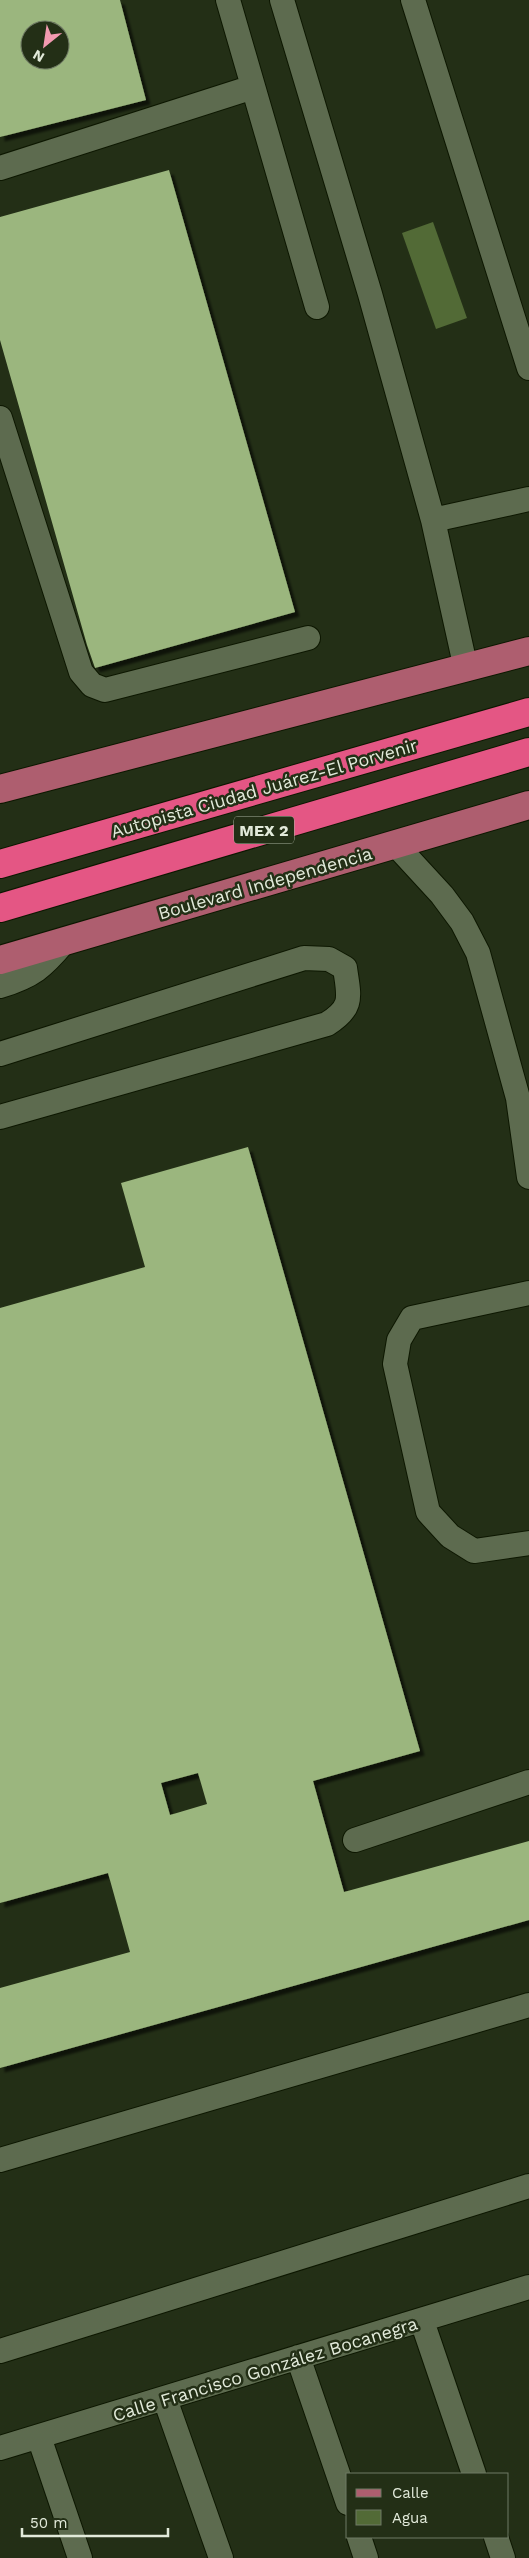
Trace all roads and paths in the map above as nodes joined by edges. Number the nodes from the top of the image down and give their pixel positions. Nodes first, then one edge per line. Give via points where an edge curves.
1 (228, 0) edge
2 (282, 0) edge
3 (413, 0) edge
4 (254, 87) junction
5 (0, 168) edge
6 (317, 307) dead end
7 (529, 368) edge
8 (0, 418) edge
9 (529, 498) edge
10 (433, 520) junction
11 (308, 638) dead end
12 (529, 651) edge
13 (466, 669) junction
14 (529, 712) edge
15 (529, 752) edge
16 (0, 789) edge
17 (529, 805) edge
18 (396, 845) junction
19 (0, 864) edge
20 (0, 908) edge
21 (64, 942) junction
22 (0, 960) edge
23 (0, 986) edge
24 (0, 1054) edge
25 (0, 1116) edge
26 (529, 1177) edge
27 (529, 1293) edge
28 (529, 1543) edge
29 (529, 1782) edge
30 (356, 1840) dead end
31 (529, 2005) edge
32 (0, 2160) edge
33 (529, 2186) edge
34 (529, 2287) edge
35 (422, 2321) junction
36 (0, 2351) edge
37 (298, 2358) junction
38 (165, 2399) junction
39 (39, 2437) junction
40 (0, 2448) edge
41 (474, 2473) edge
42 (346, 2498) edge
43 (359, 2538) edge
44 (496, 2538) edge
45 (80, 2558) edge
46 (221, 2558) edge
47 (366, 2558) edge
48 (503, 2558) edge

1 - 4 street
2 - 10 street via 370,294
3 - 7 street
4 - 5 street
4 - 6 street
8 - 11 street via 81,672 92,685 106,690
9 - 10 street
10 - 13 street
12 - 13 main road
13 - 16 main road
14 - 19 highway, Autopista Ciudad Juárez-El Porvenir / MEX 2
15 - 20 highway, MEX 2
17 - 18 main road, Boulevard Independencia
18 - 21 main road, Boulevard Independencia
18 - 26 street via 442,895 462,922 478,953 518,1098
21 - 22 main road, Boulevard Independencia
21 - 23 street via 44,965 28,976
24 - 25 street via 304,958 329,959 345,968 350,1001 341,1015 327,1024
27 - 28 street via 412,1318 399,1340 395,1364 428,1512 450,1536 474,1551
29 - 30 street
31 - 32 street
33 - 36 street
34 - 35 street, Calle Francisco González Bocanegra
35 - 37 street, Calle Francisco González Bocanegra
35 - 41 street
37 - 38 street, Calle Francisco González Bocanegra
37 - 42 street
38 - 39 street, Calle Francisco González Bocanegra
38 - 46 street
39 - 40 street, Calle Francisco González Bocanegra
39 - 45 street
43 - 47 street
44 - 48 street

